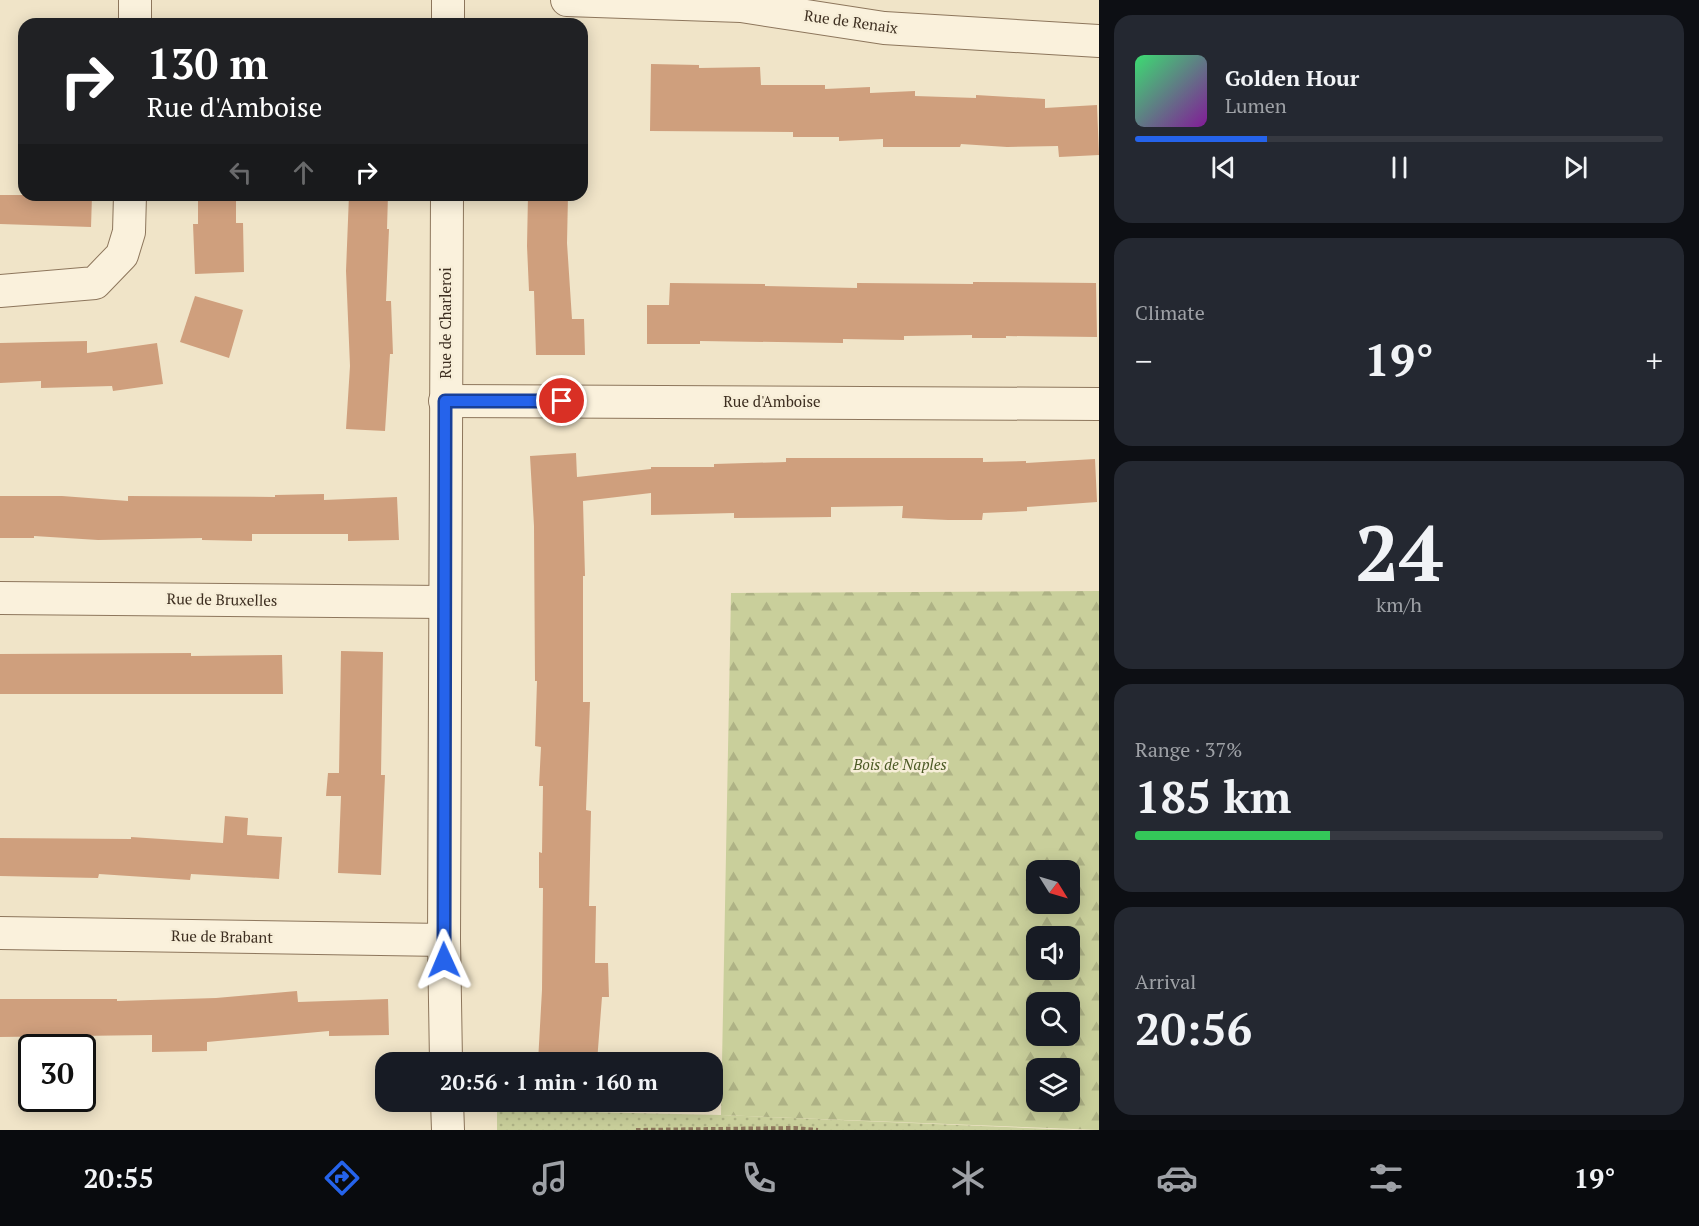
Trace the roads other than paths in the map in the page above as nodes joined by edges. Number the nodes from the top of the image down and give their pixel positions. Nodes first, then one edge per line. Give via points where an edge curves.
1 (135, 0) edge
2 (448, 0) edge
3 (567, 0) edge
4 (135, 18) edge
5 (448, 18) edge
6 (1099, 41) edge
7 (130, 201) edge
8 (447, 201) edge
9 (0, 291) edge
10 (445, 401) junction
11 (1099, 404) edge
12 (0, 598) edge
13 (444, 602) junction
14 (0, 933) edge
15 (444, 940) junction
16 (446, 1052) edge
17 (447, 1112) edge
18 (448, 1130) edge

1 - 4 street
2 - 5 street
3 - 6 street, Rue de Renaix via 741,6 884,28
7 - 9 street via 129,232 122,255 94,283
8 - 10 street, Rue de Charleroi
10 - 11 street, Rue d'Amboise
10 - 13 street, Rue de Charleroi
12 - 13 street, Rue de Bruxelles
13 - 15 street, Rue de Charleroi
14 - 15 street, Rue de Brabant
15 - 16 street, Rue de Charleroi
17 - 18 street

